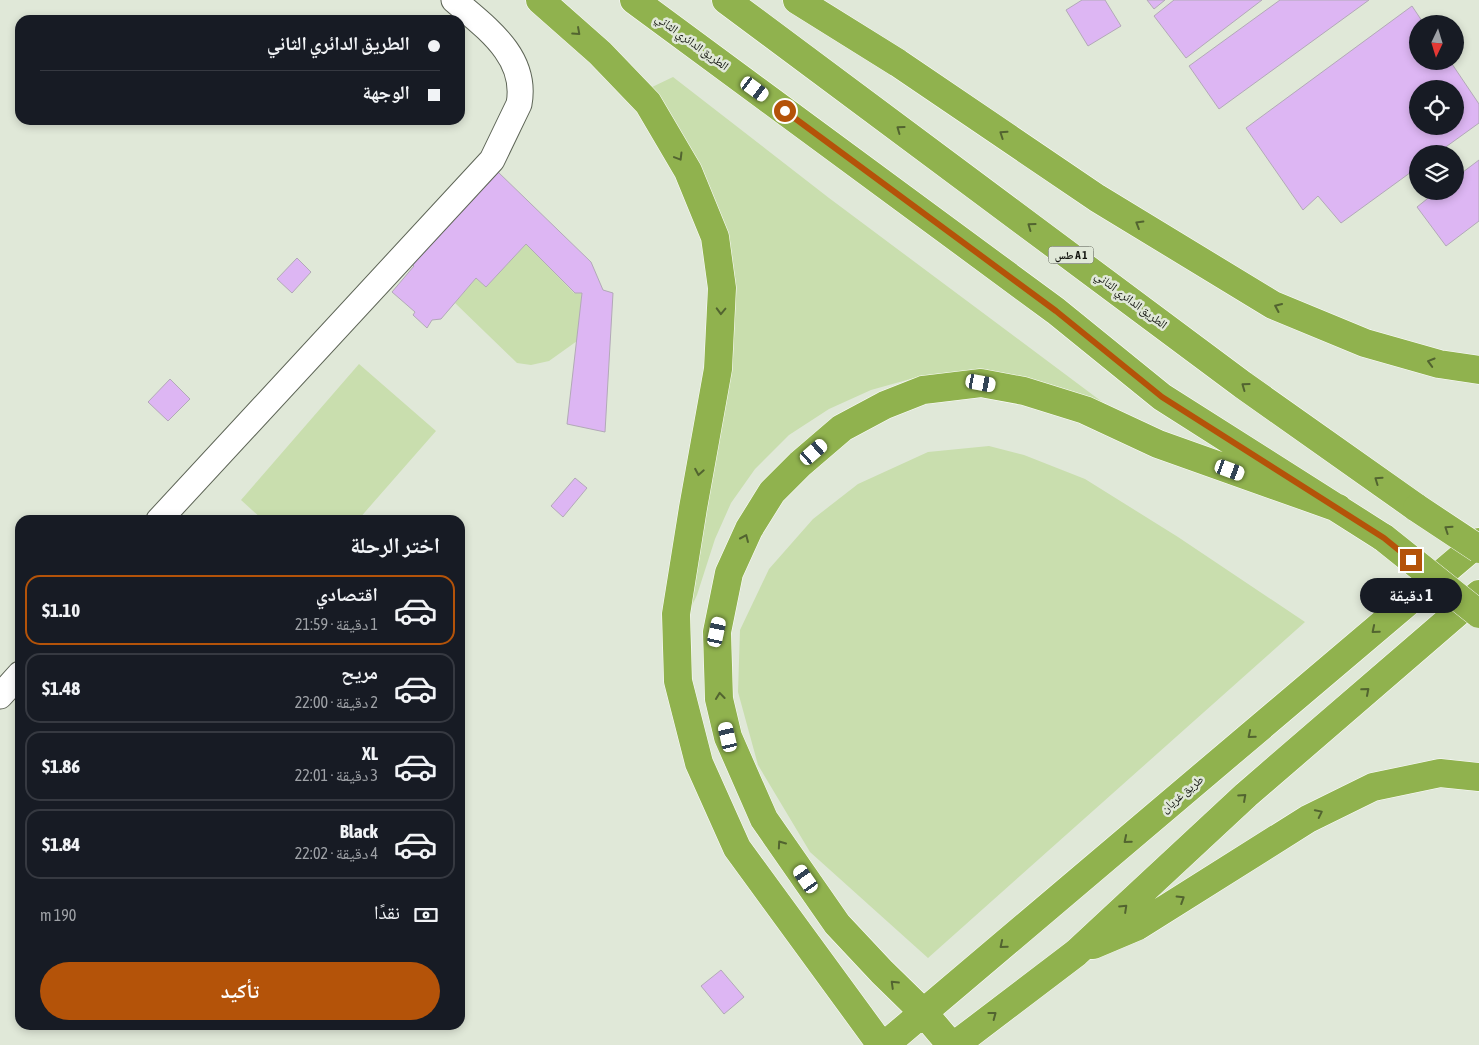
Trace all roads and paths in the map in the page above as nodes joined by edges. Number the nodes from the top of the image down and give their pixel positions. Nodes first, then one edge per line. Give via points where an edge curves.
1 (454, 0) edge
2 (540, 0) edge
3 (634, 0) edge
4 (726, 0) edge
5 (797, 0) edge
6 (1479, 370) edge
7 (1338, 508) junction
8 (164, 515) edge
9 (1479, 542) edge
10 (1479, 550) edge
11 (1479, 594) edge
12 (1479, 614) edge
13 (15, 680) edge
14 (0, 696) edge
15 (1479, 777) edge
16 (1076, 953) junction
17 (923, 1012) junction
18 (883, 1045) edge
19 (953, 1045) edge

1 - 8 street via 503,44 520,83 519,104 492,160
2 -> 18 highway via 600,53 648,103 688,171 714,237 722,288 718,370 676,614 678,681 699,763 737,848
3 - 7 highway, الطريق الدائري الثاني via 1048,306 1162,397
10 -> 4 highway, الطريق الدائري الثاني / طس A 1, bridge via 1243,385
6 -> 5 highway via 1439,364 1364,343 1273,305 1097,198 898,63
7 - 12 highway, الطريق الدائري الثاني, bridge via 1384,538
17 -> 7 highway via 837,924 764,819 728,737 719,699 717,632 730,573 749,529 772,492 842,428 885,405 923,390 981,383 1024,391 1085,410 1158,444
9 -> 17 highway, طريق غريان
16 -> 11 highway via 1246,795
13 - 14 street
16 -> 15 highway via 1138,926 1308,819 1373,787 1440,773
19 -> 16 highway
17 - 18 highway, طريق غريان
17 - 19 highway

